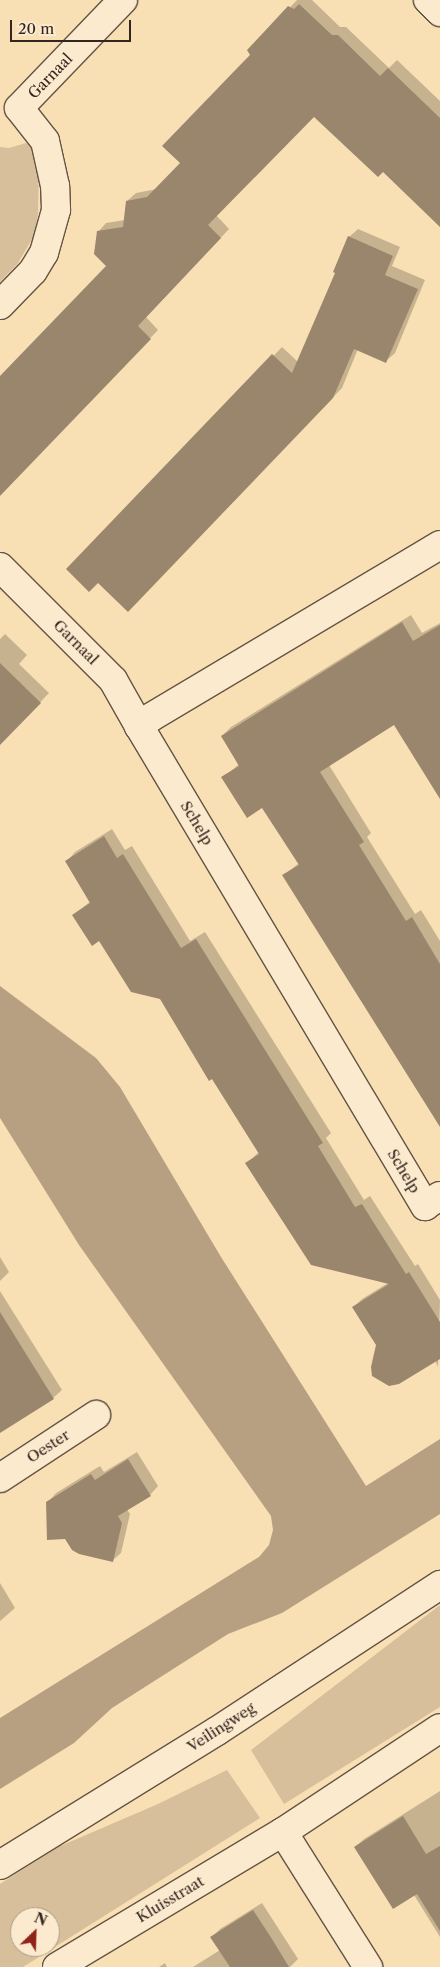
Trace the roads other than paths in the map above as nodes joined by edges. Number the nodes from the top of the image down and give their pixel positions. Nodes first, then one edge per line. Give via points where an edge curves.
1 (123, 0) edge
2 (428, 0) edge
3 (440, 12) edge
4 (9, 103) edge
5 (0, 305) edge
6 (440, 545) edge
7 (0, 567) edge
8 (140, 726) junction
9 (440, 1196) edge
10 (96, 1415) dead end
11 (0, 1478) edge
12 (440, 1586) edge
13 (440, 1728) edge
14 (283, 1832) junction
15 (0, 1865) edge
16 (57, 1967) edge
17 (368, 1967) edge

1 - 4 street, Garnaal
2 - 3 street
4 - 5 street, Garnaal via 45,141 55,186 56,210 44,253 33,270
6 - 8 street
7 - 8 street, Garnaal via 113,680
8 - 9 street, Schelp via 425,1206
10 - 11 street, Oester
12 - 15 street, Veilingweg via 217,1731
13 - 14 street, Kluisstraat
14 - 16 street, Kluisstraat
14 - 17 street

